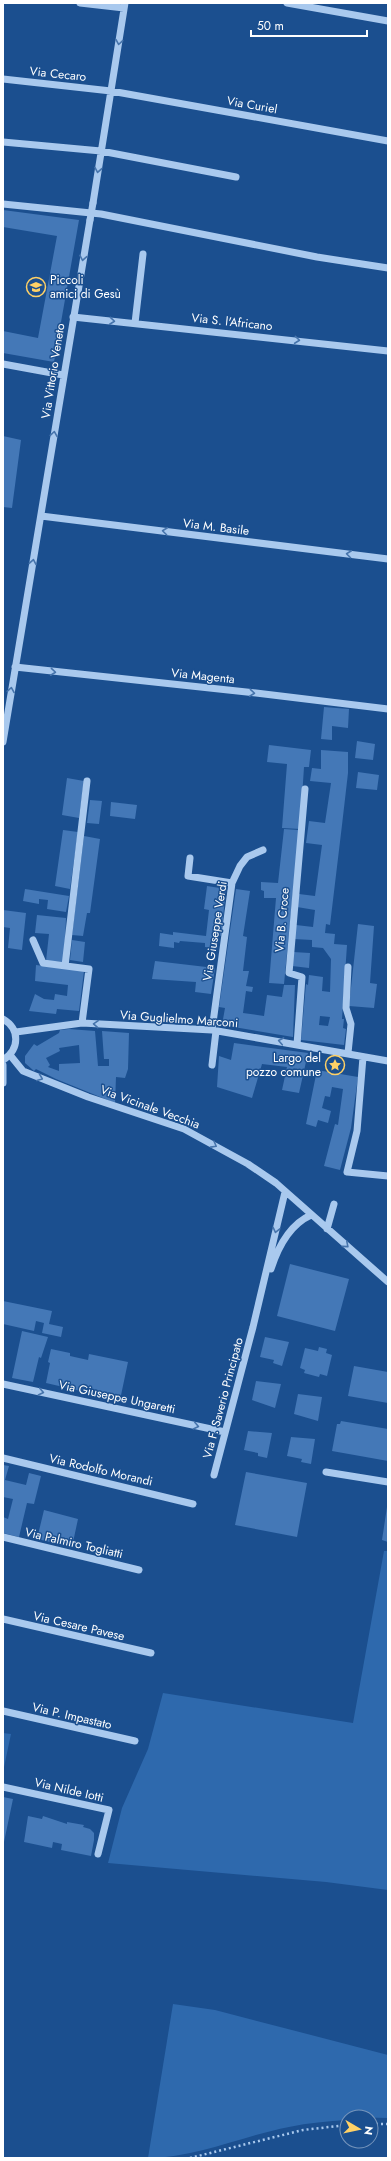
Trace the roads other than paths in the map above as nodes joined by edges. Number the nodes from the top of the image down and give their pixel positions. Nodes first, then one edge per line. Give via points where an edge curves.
1 (80, 3) edge
2 (287, 3) edge
3 (124, 6) edge
4 (388, 21) edge
5 (3, 80) edge
6 (111, 91) junction
7 (388, 141) edge
8 (3, 142) edge
9 (101, 151) junction
10 (236, 177) dead end
11 (3, 204) edge
12 (144, 254) dead end
13 (388, 268) edge
14 (73, 317) junction
15 (135, 324) junction
16 (388, 351) edge
17 (3, 364) edge
18 (63, 375) junction
19 (41, 516) junction
20 (388, 559) edge
21 (15, 667) junction
22 (388, 709) edge
23 (3, 742) edge
24 (87, 782) dead end
25 (305, 789) dead end
26 (263, 850) dead end
27 (190, 858) dead end
28 (232, 883) junction
29 (33, 940) dead end
30 (65, 966) junction
31 (348, 967) dead end
32 (3, 1019) edge
33 (82, 1023) junction
34 (214, 1030) junction
35 (16, 1032) junction
36 (297, 1045) junction
37 (348, 1053) junction
38 (10, 1055) junction
39 (363, 1057) junction
40 (3, 1060) edge
41 (388, 1061) edge
42 (3, 1065) edge
43 (212, 1065) dead end
44 (3, 1083) edge
45 (388, 1176) edge
46 (285, 1192) junction
47 (334, 1204) dead end
48 (311, 1215) junction
49 (327, 1228) junction
50 (388, 1282) edge
51 (253, 1327) junction
52 (3, 1384) edge
53 (225, 1432) junction
54 (3, 1458) edge
55 (326, 1472) dead end
56 (214, 1475) dead end
57 (388, 1482) edge
58 (194, 1504) dead end
59 (3, 1537) edge
60 (139, 1570) dead end
61 (3, 1619) edge
62 (151, 1653) dead end
63 (3, 1711) edge
64 (135, 1741) dead end
65 (3, 1787) edge
66 (98, 1854) dead end

1 - 3 street
2 - 4 street
3 -> 6 street, Via Vittorio Veneto
5 - 6 street, Via Cecaro
6 - 7 street, Via Curiel
6 - 9 street, Via Vittorio Veneto
8 - 9 street
9 - 10 street
9 -> 14 street, Via Vittorio Veneto, bridge
11 - 13 street via 101,214 317,257
12 - 15 street
14 -> 15 street, Via S. l'Africano
14 - 18 street, Via Vittorio Veneto
15 -> 16 street, Via S. l'Africano
17 - 18 street
19 -> 18 street, Via Vittorio Veneto
20 -> 19 street, Via M. Basile
21 -> 19 street, Via Vittorio Veneto
21 -> 22 street, Via Magenta
23 -> 21 street, Via Vittorio Veneto
24 - 30 street
25 - 36 street, Via B. Croce via 289,973 302,977
26 - 28 street, Via Giuseppe Verdi via 247,857
27 - 28 street via 188,876
28 - 34 street, Via Giuseppe Verdi
29 - 30 street via 43,963
30 - 33 street via 89,969
31 - 37 street via 346,1008 351,1024
32 - 35 street via 11,1024
34 -> 33 street, Via Guglielmo Marconi
33 - 35 street, Via Guglielmo Marconi
36 -> 34 street, Via Guglielmo Marconi
34 - 43 street, Via Giuseppe Verdi
35 - 38 street via 15,1049
36 - 37 street, Via Guglielmo Marconi
37 - 39 street, Via Guglielmo Marconi
38 - 40 street
38 -> 46 street, Via Vicinale Vecchia via 23,1071 184,1129 248,1164
39 - 41 street, Via Guglielmo Marconi
39 - 45 street via 357,1131 347,1172
42 - 44 street
46 - 48 street, Via Vicinale Vecchia
46 -> 51 street
47 - 49 street
48 - 49 street, Via Vicinale Vecchia
48 - 51 street via 293,1226 275,1258
49 -> 50 street, Via Vicinale Vecchia
51 - 53 street, Via F. Saverio Principato
52 -> 53 street, Via Giuseppe Ungaretti
53 - 56 street, Via F. Saverio Principato
54 - 58 street, Via Rodolfo Morandi
55 - 57 street
59 - 60 street, Via Palmiro Togliatti
61 - 62 street, Via Cesare Pavese
63 - 64 street, Via P. Impastato
65 - 66 street, Via Nilde Iotti via 109,1810

